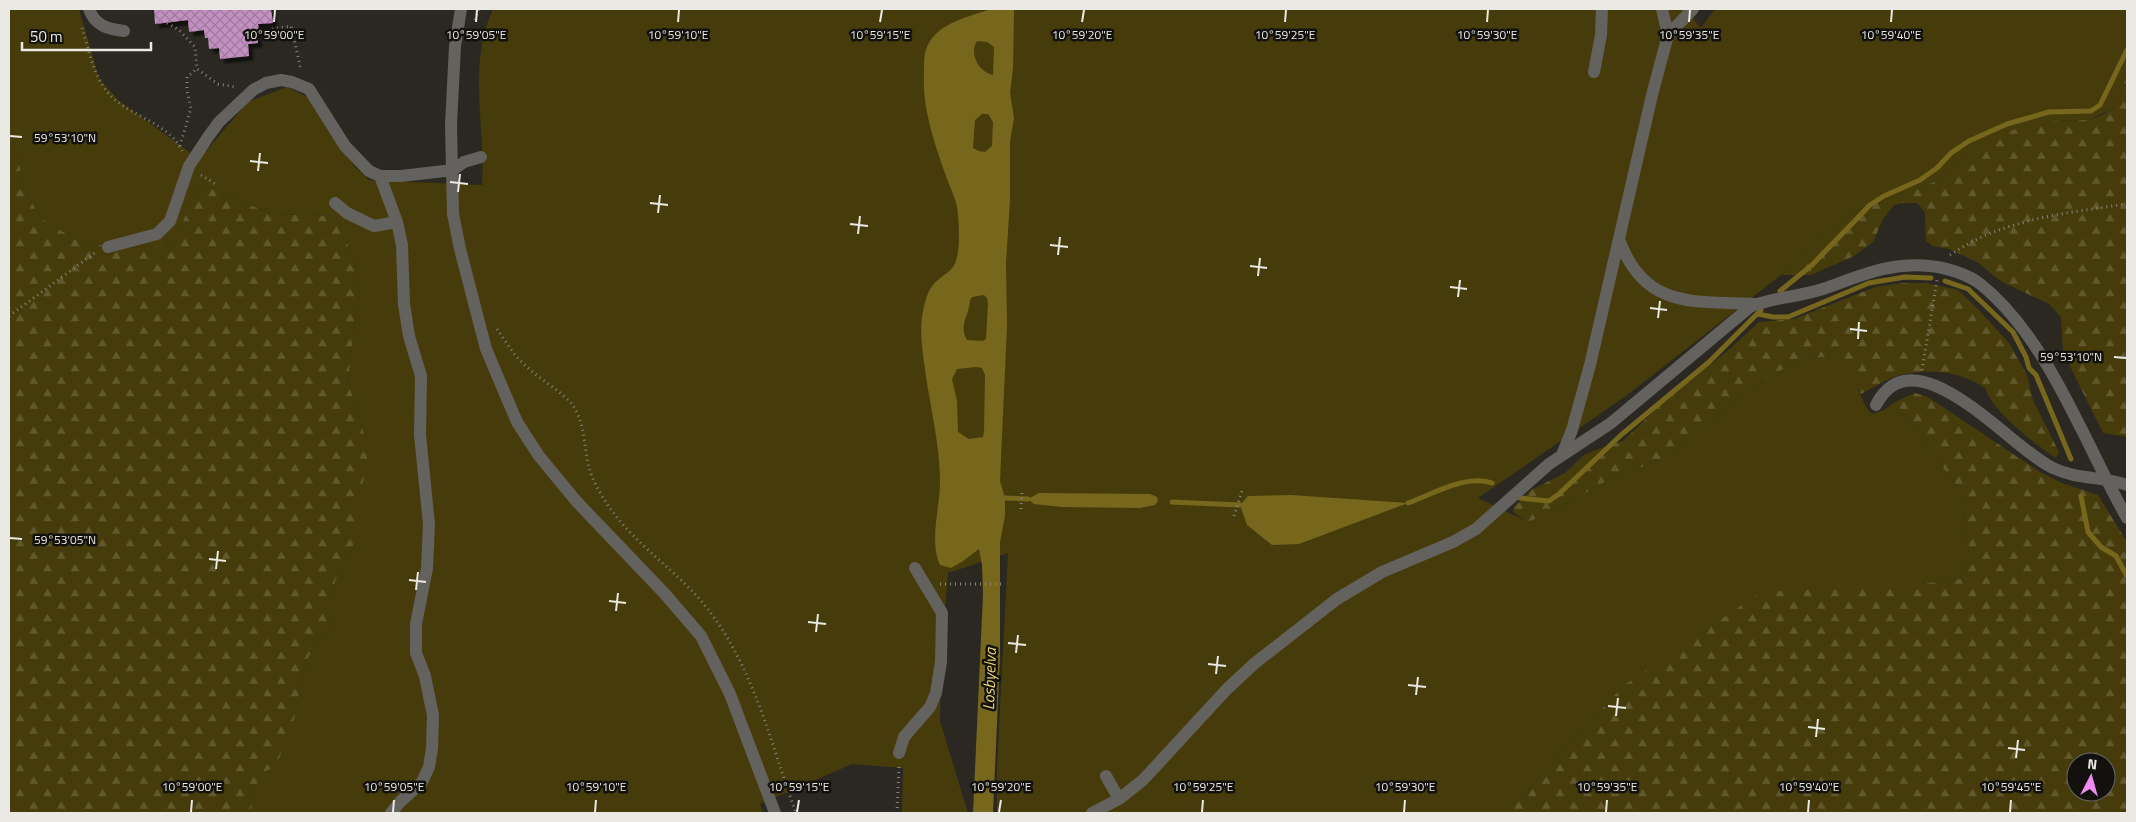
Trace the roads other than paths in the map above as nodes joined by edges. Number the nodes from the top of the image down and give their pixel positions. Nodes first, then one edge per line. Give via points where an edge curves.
1 (89, 9) edge
2 (461, 9) edge
3 (1602, 9) edge
4 (1662, 9) edge
5 (1692, 9) edge
6 (124, 31) dead end
7 (1668, 35) junction
8 (1594, 72) dead end
9 (481, 156) dead end
10 (453, 170) junction
11 (380, 176) junction
12 (335, 203) dead end
13 (397, 222) junction
14 (1619, 239) junction
15 (108, 247) road end
16 (1757, 304) junction
17 (1876, 405) dead end
18 (1562, 455) junction
19 (2106, 480) junction
20 (2127, 484) edge
21 (2127, 518) edge
22 (915, 568) dead end
23 (899, 753) road end
24 (1106, 776) dead end
25 (1118, 799) junction
26 (391, 813) edge
27 (775, 813) edge
28 (1092, 813) edge

1 - 6 street via 98,24
2 - 10 street via 455,46 451,125
3 - 8 street
4 - 7 street
5 - 7 street
7 - 14 street
9 - 10 street
10 - 11 street
10 - 27 street via 453,214 460,249 486,349 517,422 539,456 578,502 700,636 730,694
11 - 13 street
11 - 15 street via 369,170 345,146 309,89 281,80 266,83 253,90 219,122 189,166 170,221 157,234
12 - 13 street via 374,226
13 - 26 street via 402,245 404,304 421,376 420,435 430,524 427,568 416,624 416,653 425,676 432,715 432,748 430,767 422,782
14 - 16 street via 1636,272 1653,288 1671,297 1703,303
14 - 18 street via 1590,365
16 - 18 street via 1742,312 1611,423
16 - 19 street via 1822,289 1879,269 1916,265 1939,267 1978,282 2011,314 2038,350
17 - 19 street via 1881,395 1897,384 1931,383 1954,395 2051,468 2075,476
18 - 25 street via 1476,529 1382,572 1301,627 1226,689 1144,780
19 - 20 street
19 - 21 street
22 - 23 street via 942,613 939,670 930,707 904,737
24 - 25 street
25 - 28 street

